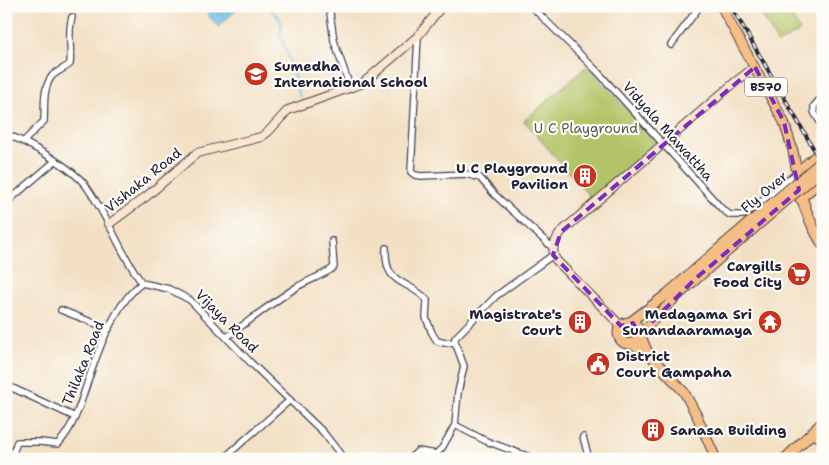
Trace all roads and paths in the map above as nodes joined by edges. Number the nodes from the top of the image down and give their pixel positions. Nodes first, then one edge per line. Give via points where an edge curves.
1 (329, 6) edge
2 (442, 6) edge
3 (531, 6) edge
4 (700, 6) edge
5 (721, 6) edge
6 (72, 17) dead end
7 (418, 36) junction
8 (671, 45) dead end
9 (755, 67) junction
10 (350, 87) junction
11 (823, 96) edge
12 (823, 127) edge
13 (6, 134) edge
14 (24, 141) junction
15 (662, 144) junction
16 (823, 150) edge
17 (823, 160) edge
18 (55, 161) junction
19 (823, 170) edge
20 (797, 173) junction
21 (823, 179) edge
22 (800, 198) junction
23 (6, 203) edge
24 (109, 224) junction
25 (332, 242) dead end
26 (823, 245) edge
27 (386, 248) dead end
28 (726, 248) junction
29 (553, 252) junction
30 (708, 263) junction
31 (142, 283) junction
32 (61, 310) dead end
33 (630, 322) junction
34 (621, 326) junction
35 (109, 329) junction
36 (640, 334) junction
37 (227, 337) junction
38 (455, 342) junction
39 (630, 343) junction
40 (648, 353) junction
41 (6, 385) edge
42 (290, 400) junction
43 (75, 417) junction
44 (823, 422) edge
45 (455, 425) junction
46 (811, 434) junction
47 (582, 437) dead end
48 (823, 438) edge
49 (12, 459) edge
50 (223, 459) edge
51 (344, 459) edge
52 (409, 459) edge
53 (535, 459) edge
54 (589, 459) edge
55 (716, 459) edge
56 (785, 459) edge

1 - 10 street via 334,40
2 - 7 street, Vishaka Road
3 - 15 street, Vidyala Mawattha via 596,70
4 - 8 street
5 - 9 main road, B570
6 - 14 street via 69,28 70,64 48,81 44,122
7 - 10 street, Vishaka Road via 363,83
7 - 29 street via 412,172 421,176 466,174 480,178
9 - 15 street
9 - 20 main road, B570 via 784,122
10 - 24 street, Vishaka Road via 288,110 261,137 197,153
11 - 12 street via 814,106
13 - 14 street
14 - 18 street
15 - 20 street, Vidyala Mawattha via 730,215 744,215
15 - 29 street via 561,232 554,241
16 - 20 highway
17 - 28 main road, Fly Over, bridge
18 - 23 street
18 - 24 street via 86,186
19 - 28 main road, Fly Over, bridge
20 - 22 highway
21 - 22 highway
22 - 26 highway
24 - 31 street
25 - 37 street via 334,267 331,271 298,286
27 - 38 street via 389,272 427,300 426,318 437,341
28 - 30 main road
29 - 34 street via 556,260
29 - 38 street via 496,296
30 - 33 main road
30 - 36 main road
31 - 35 street, Thilaka Road via 132,291
31 - 37 street, Vijaya Road via 169,289 190,300
32 - 35 street
33 - 34 main road
33 - 36 main road via 639,327
34 - 39 main road via 618,332 620,339
35 - 43 street, Thilaka Road
36 - 39 main road
36 - 40 main road
37 - 42 street, Vijaya Road
38 - 45 street via 464,366
39 - 40 main road
40 - 55 main road via 684,392
41 - 43 street, Thilaka Road
42 - 50 street
42 - 51 street, Vijaya Road via 323,432
43 - 49 street via 58,444 17,442
44 - 46 highway
45 - 52 street via 436,454 418,451
45 - 53 street via 486,441
46 - 48 main road
46 - 56 highway
47 - 54 street

